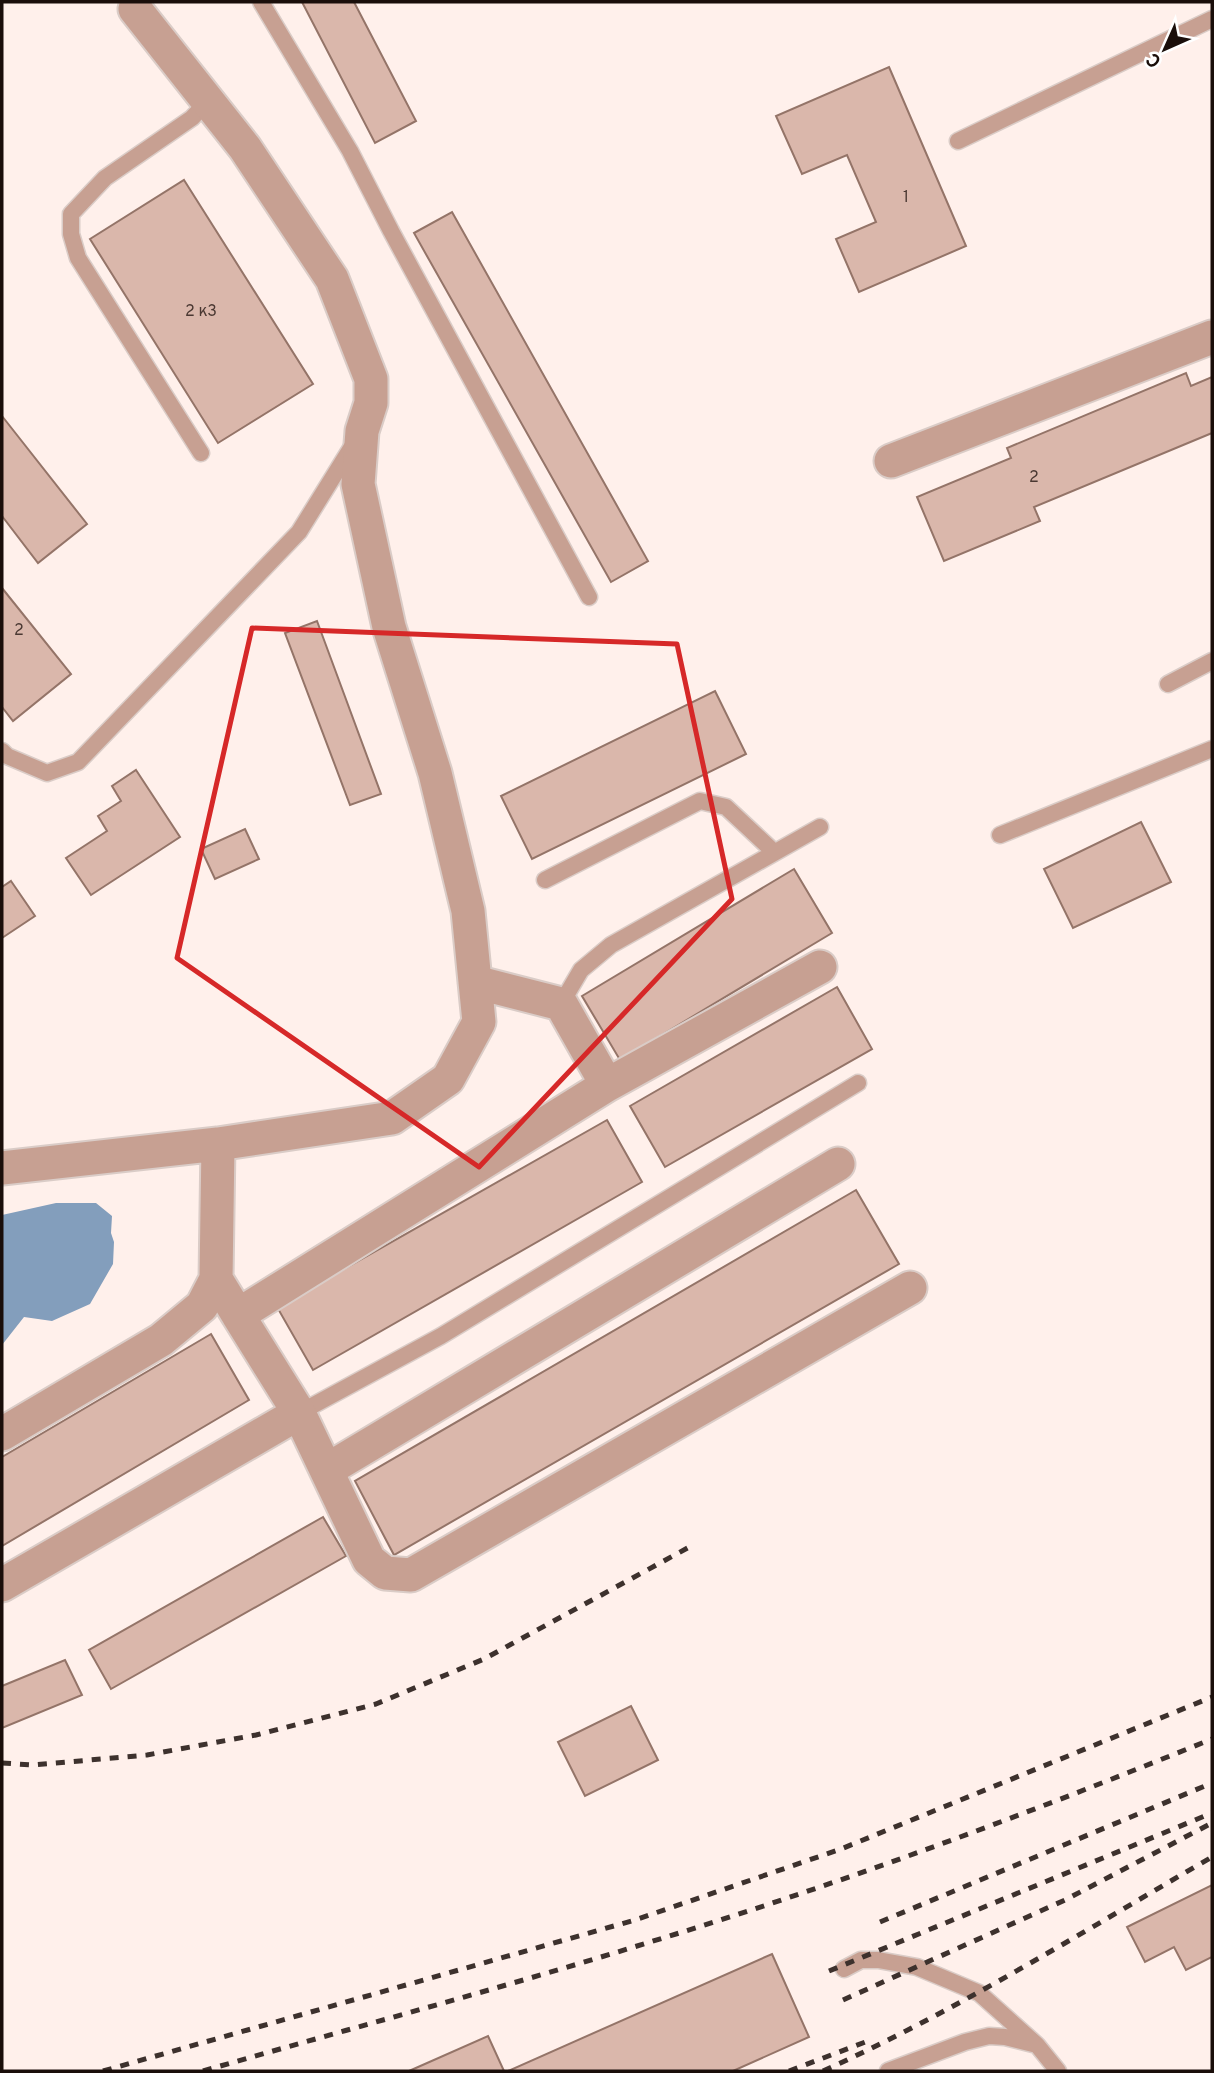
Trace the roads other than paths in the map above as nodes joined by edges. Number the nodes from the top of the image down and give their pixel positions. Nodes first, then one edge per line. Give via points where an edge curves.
1 (261, 2) edge
2 (136, 4) edge
3 (1212, 19) edge
4 (208, 101) junction
5 (958, 141) dead end
6 (1212, 337) edge
7 (362, 431) junction
8 (201, 453) dead end
9 (891, 461) dead end
10 (589, 597) dead end
11 (1212, 661) edge
12 (1168, 684) dead end
13 (1212, 748) edge
14 (2, 751) edge
15 (820, 827) dead end
16 (1000, 835) dead end
17 (774, 852) junction
18 (545, 880) dead end
19 (820, 967) dead end
20 (475, 982) junction
21 (561, 1004) junction
22 (858, 1083) dead end
23 (607, 1084) junction
24 (218, 1144) junction
25 (838, 1164) dead end
26 (2, 1168) edge
27 (216, 1279) junction
28 (910, 1288) dead end
29 (238, 1315) junction
30 (299, 1413) junction
31 (2, 1434) edge
32 (327, 1470) junction
33 (2, 1585) edge
34 (844, 1969) dead end
35 (1037, 2045) junction
36 (888, 2071) edge
37 (1058, 2071) edge

1 - 10 lane via 350,151
2 - 4 street
3 - 5 lane
4 - 7 street via 245,148 331,279 371,379 371,403
4 - 8 lane via 192,118 105,178 71,214 78,258
6 - 9 street
7 - 14 lane via 299,532 78,762 47,773
7 - 20 street via 358,484 389,628 435,774 468,911
11 - 12 lane
13 - 16 lane
15 - 17 lane
17 - 18 lane via 726,807 700,801
17 - 21 lane via 611,945 580,970
19 - 23 street
20 - 21 street
20 - 24 street via 479,1022 448,1079 392,1118
21 - 23 street
22 - 30 lane via 441,1336
23 - 29 street
24 - 26 street
24 - 27 street
25 - 32 street
27 - 29 street
27 - 31 street via 202,1306 161,1340
28 - 32 street via 411,1575 385,1573 369,1560
29 - 30 street
30 - 32 street
30 - 33 street
34 - 35 lane via 861,1961 918,1967 979,1993
35 - 36 lane via 989,2036
35 - 37 lane

